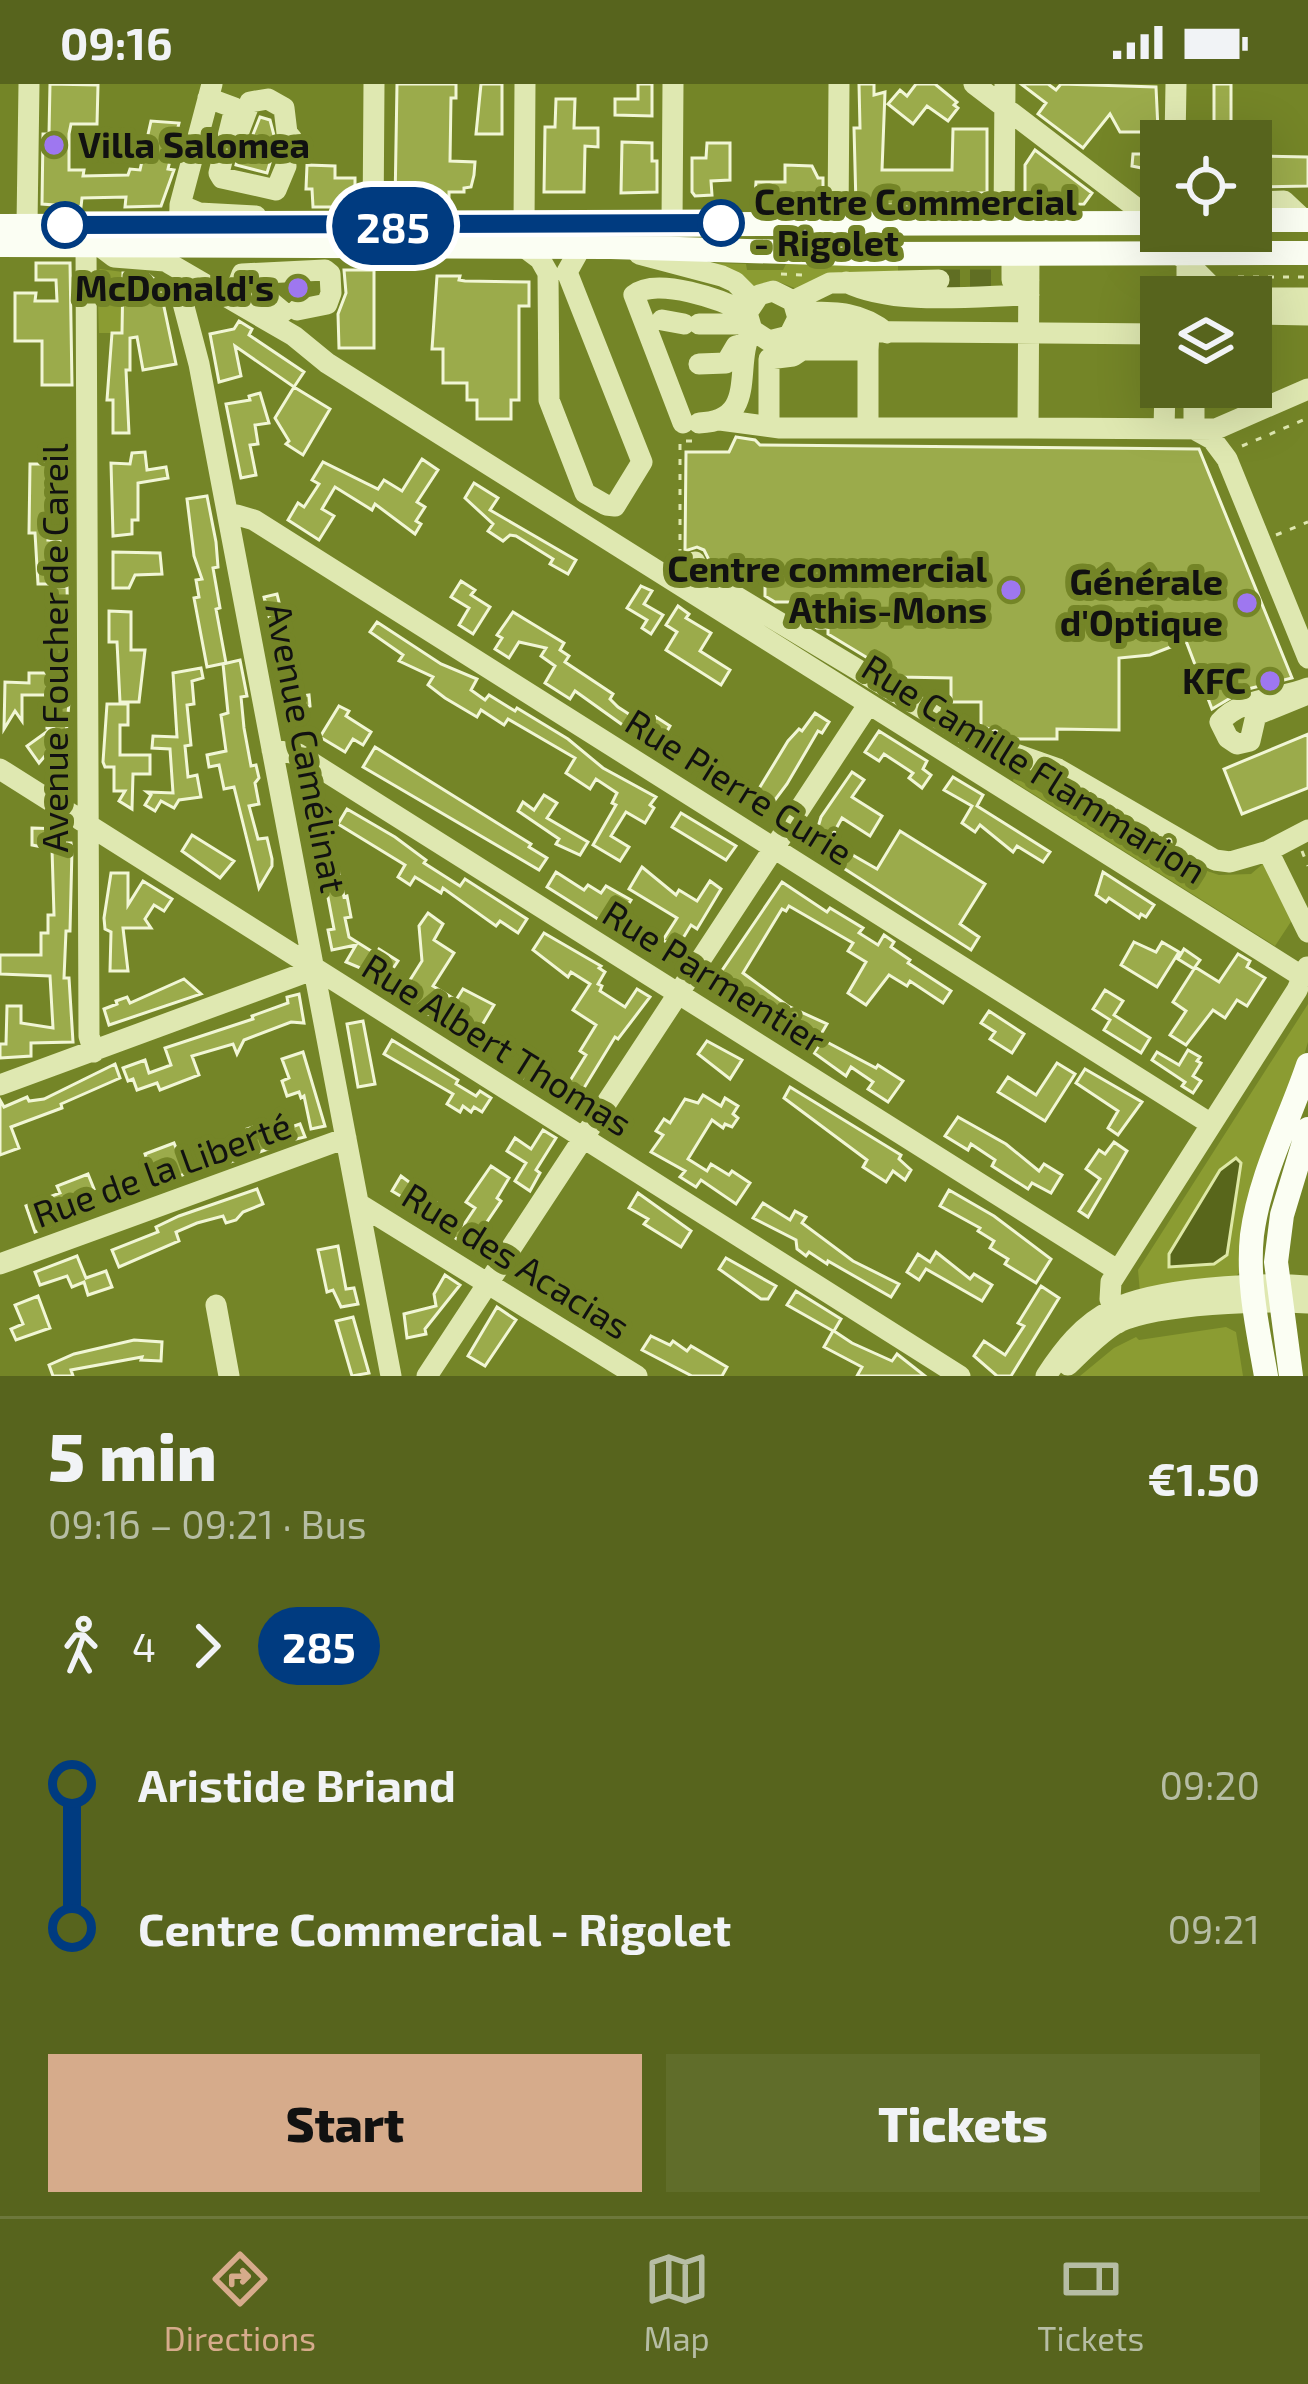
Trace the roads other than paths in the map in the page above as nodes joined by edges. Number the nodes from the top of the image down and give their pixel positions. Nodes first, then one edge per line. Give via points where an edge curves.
1 (28, 84) edge
2 (374, 84) edge
3 (525, 84) edge
4 (673, 84) edge
5 (839, 84) edge
6 (974, 84) edge
7 (1005, 84) edge
8 (1176, 84) edge
9 (207, 88) edge
10 (1005, 108) junction
11 (1175, 120) edge
12 (292, 139) dead end
13 (227, 140) junction
14 (286, 166) dead end
15 (1272, 201) edge
16 (1140, 217) edge
17 (1272, 220) edge
18 (1306, 220) edge
19 (672, 223) junction
20 (838, 224) junction
21 (1004, 224) junction
22 (0, 226) edge
23 (27, 226) junction
24 (373, 226) junction
25 (524, 236) junction
26 (1140, 238) edge
27 (183, 242) junction
28 (0, 244) edge
29 (92, 244) junction
30 (581, 247) junction
31 (611, 247) junction
32 (1140, 247) edge
33 (1272, 250) edge
34 (1179, 252) edge
35 (1308, 253) edge
36 (1018, 274) junction
37 (1202, 276) edge
38 (939, 280) tunnel mouth
39 (846, 283) junction
40 (1272, 298) edge
41 (1308, 298) edge
42 (795, 314) junction
43 (1272, 314) edge
44 (1308, 315) edge
45 (667, 321) junction
46 (749, 322) junction
47 (1029, 334) junction
48 (1140, 334) edge
49 (875, 339) junction
50 (659, 366) junction
51 (1308, 389) edge
52 (1164, 408) edge
53 (1194, 408) edge
54 (769, 425) junction
55 (696, 426) junction
56 (868, 428) junction
57 (1028, 428) junction
58 (1164, 429) junction
59 (1194, 429) junction
60 (228, 517) junction
61 (695, 562) dead end
62 (1308, 658) edge
63 (868, 705) junction
64 (272, 750) junction
65 (0, 769) edge
66 (89, 826) junction
67 (1308, 830) edge
68 (775, 849) junction
69 (1268, 851) junction
70 (1308, 932) edge
71 (314, 970) junction
72 (1306, 971) edge
73 (678, 993) junction
74 (94, 1052) junction
75 (1308, 1065) edge
76 (0, 1085) edge
77 (1211, 1124) junction
78 (1308, 1129) edge
79 (346, 1138) junction
80 (583, 1138) junction
81 (359, 1204) junction
82 (0, 1264) edge
83 (1117, 1270) junction
84 (489, 1282) junction
85 (1308, 1286) edge
86 (1266, 1293) junction
87 (1308, 1303) edge
88 (216, 1305) dead end
89 (1116, 1316) junction
90 (229, 1376) edge
91 (392, 1376) edge
92 (427, 1376) edge
93 (637, 1376) edge
94 (960, 1376) edge
95 (1046, 1376) edge
96 (1056, 1376) edge
97 (1266, 1376) edge
98 (1291, 1376) edge

1 - 23 street
2 - 24 street
3 - 25 street
4 - 19 street
5 - 20 street
6 - 10 street
7 - 10 street
8 - 11 street
9 - 13 street via 234,106
9 - 27 street, Avenue Camélinat
10 - 16 street
10 - 21 street
12 - 13 street via 284,108 261,99 246,107 237,139
13 - 14 street via 222,178 276,190
15 - 18 street via 1284,201
17 - 18 main road
19 - 20 main road
19 - 25 main road
20 - 21 main road
21 - 26 main road
22 - 23 main road
23 - 27 main road
24 - 25 main road
24 - 27 main road via 287,225
25 - 27 main road
25 - 30 main road
25 - 30 street via 548,273 549,400 585,493 615,506 642,462 567,272
27 - 29 main road
27 - 60 street, Avenue Camélinat via 183,303
27 - 63 street, Rue Camille Flammarion via 680,587
28 - 29 main road
29 - 66 street, Avenue Foucher de Careil
30 - 31 main road
31 - 36 main road via 853,254
31 - 46 street via 735,282
32 - 36 main road
33 - 35 main road
34 - 37 street
36 - 39 street via 891,295
36 - 47 street
38 - 39 street
39 - 42 street via 824,284
40 - 41 street
42 - 46 street via 783,340 769,341
42 - 46 street via 773,291
42 - 49 street
43 - 44 street
45 - 46 street
45 - 46 street via 634,295 651,286 720,300
45 - 50 street
46 - 50 street via 726,362
46 - 55 street via 737,404
47 - 48 street
47 - 49 street
47 - 57 street
49 - 54 street via 769,359
49 - 56 street
50 - 55 street
51 - 59 street via 1216,429
52 - 58 street
53 - 59 street
54 - 55 street
54 - 56 street
56 - 57 street
57 - 58 street
58 - 59 street
59 - 62 street via 1227,459
60 - 64 street, Avenue Camélinat
60 - 68 street, Rue Pierre Curie via 254,520
61 - 69 street via 699,574 973,740 1058,769 1215,860
63 - 68 street
63 - 72 street, Rue Camille Flammarion
64 - 71 street, Avenue Camélinat
64 - 73 street, Rue Parmentier via 298,754
65 - 66 street, Rue Albert Thomas
66 - 71 street, Rue Albert Thomas
66 - 74 street, Avenue Foucher de Careil
67 - 69 street
68 - 73 street
68 - 77 street, Rue Pierre Curie
69 - 70 street
71 - 74 street
71 - 79 street, Avenue Camélinat
71 - 80 street, Rue Albert Thomas
72 - 77 street
73 - 80 street
73 - 83 street, Rue Parmentier
74 - 76 street
75 - 86 main road via 1257,1207 1251,1249
77 - 83 street
78 - 86 main road
79 - 81 street, Avenue Camélinat
79 - 82 street, Rue de la Liberté
80 - 84 street
80 - 94 street, Rue Albert Thomas
81 - 84 street, Rue des Acacias
81 - 91 street, Avenue Camélinat
83 - 89 street via 1109,1290
84 - 92 street
84 - 93 street, Rue des Acacias
85 - 86 street
86 - 87 street
86 - 89 street via 1146,1298
86 - 97 main road
86 - 98 main road
88 - 90 street
89 - 95 street via 1084,1329
89 - 96 street

